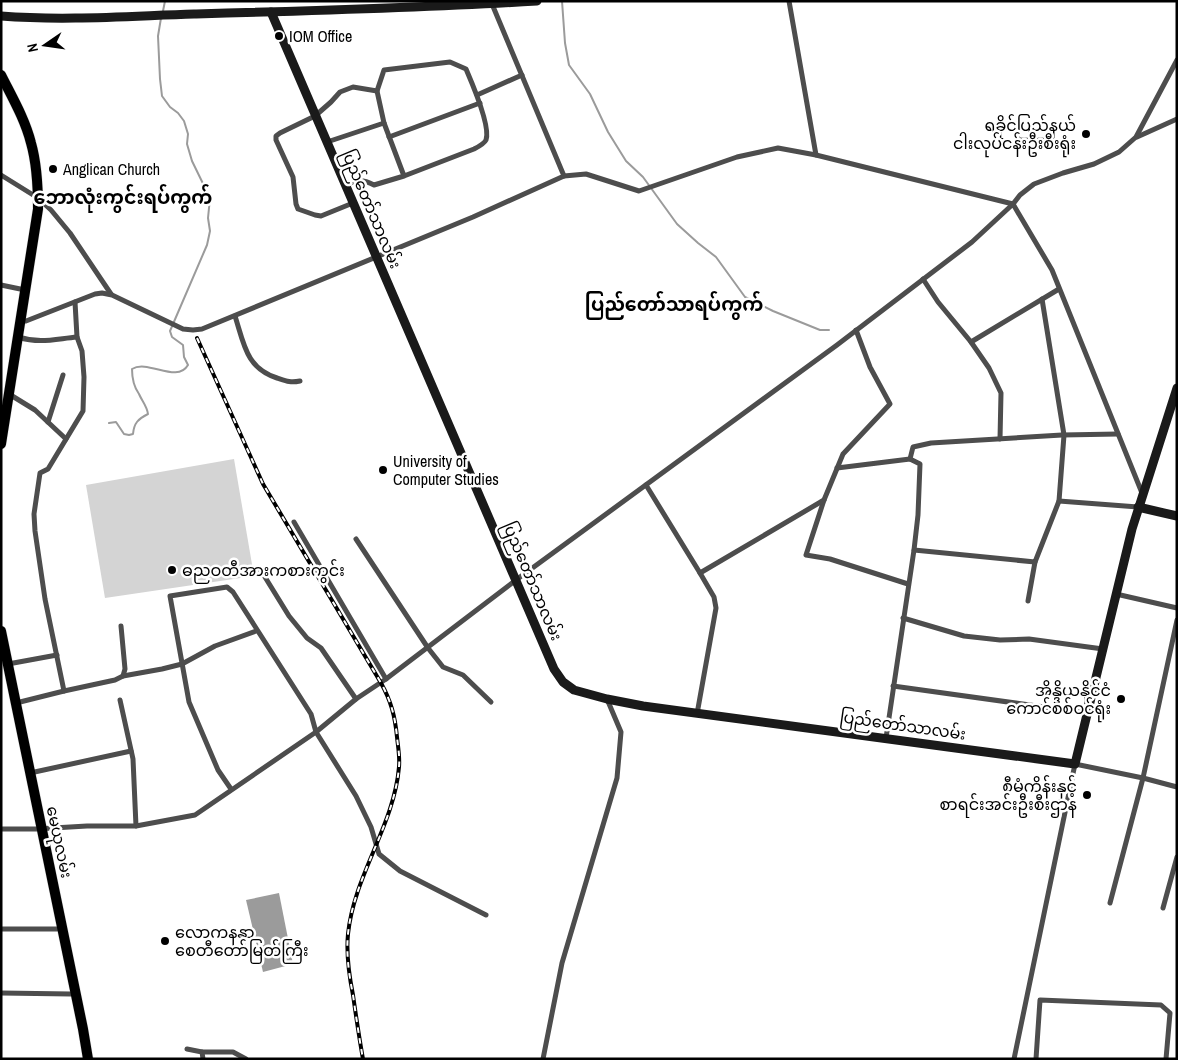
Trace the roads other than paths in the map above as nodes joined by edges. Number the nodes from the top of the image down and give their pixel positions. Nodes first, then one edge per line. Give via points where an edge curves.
1 (538, 1) edge
2 (789, 1) edge
3 (492, 4) junction
4 (271, 12) junction
5 (1, 16) edge
6 (1177, 60) edge
7 (1, 75) edge
8 (522, 75) junction
9 (1, 89) edge
10 (376, 91) junction
11 (476, 95) junction
12 (480, 103) junction
13 (315, 116) junction
14 (1177, 119) edge
15 (384, 123) junction
16 (389, 137) junction
17 (1136, 137) junction
18 (327, 142) junction
19 (816, 155) junction
20 (1, 175) edge
21 (404, 176) junction
22 (564, 176) junction
23 (345, 185) junction
24 (35, 197) junction
25 (353, 203) junction
26 (1013, 204) junction
27 (376, 257) junction
28 (922, 280) junction
29 (1, 285) edge
30 (22, 289) junction
31 (1059, 289) junction
32 (112, 295) junction
33 (1042, 300) junction
34 (75, 302) junction
35 (235, 316) junction
36 (20, 321) junction
37 (856, 330) junction
38 (18, 337) junction
39 (76, 337) junction
40 (971, 342) junction
41 (63, 375) dead end
42 (300, 381) dead end
43 (1177, 388) edge
44 (9, 394) junction
45 (1, 404) edge
46 (48, 422) junction
47 (1118, 434) junction
48 (1064, 435) junction
49 (66, 439) junction
50 (1000, 439) junction
51 (1, 444) edge
52 (910, 459) junction
53 (837, 468) junction
54 (646, 485) junction
55 (1142, 494) junction
56 (824, 500) junction
57 (1059, 501) junction
58 (1138, 507) junction
59 (1177, 516) edge
60 (294, 522) dead end
61 (356, 539) dead end
62 (914, 550) junction
63 (1036, 562) junction
64 (260, 569) dead end
65 (700, 573) junction
66 (516, 580) junction
67 (908, 584) junction
68 (1116, 594) junction
69 (1028, 601) dead end
70 (1177, 608) edge
71 (904, 618) junction
72 (1177, 620) edge
73 (121, 626) dead end
74 (1, 631) edge
75 (256, 631) junction
76 (428, 648) junction
77 (1102, 649) junction
78 (57, 655) junction
79 (5, 663) edge
80 (182, 664) junction
81 (123, 676) junction
82 (386, 679) junction
83 (893, 686) junction
84 (64, 691) junction
85 (356, 699) junction
86 (607, 699) junction
87 (120, 700) dead end
88 (491, 702) dead end
89 (16, 703) junction
90 (1087, 713) junction
91 (697, 714) junction
92 (316, 732) junction
93 (886, 738) junction
94 (131, 751) junction
95 (1075, 764) junction
96 (30, 773) junction
97 (1142, 778) junction
98 (1177, 787) edge
99 (231, 789) junction
100 (136, 826) junction
101 (1, 828) edge
102 (39, 829) junction
103 (1177, 857) edge
104 (1110, 903) dead end
105 (1163, 908) dead end
106 (486, 915) dead end
107 (1, 929) edge
108 (57, 929) junction
109 (1, 993) edge
110 (71, 994) junction
111 (187, 1049) dead end
112 (202, 1052) junction
113 (82, 1059) edge
114 (88, 1059) edge
115 (203, 1059) edge
116 (246, 1059) edge
117 (542, 1059) edge
118 (1014, 1059) edge
119 (1036, 1059) edge
120 (1166, 1059) edge

1 - 3 street
2 - 19 street
3 - 4 street
3 - 8 street
4 - 5 street via 68,18
4 - 13 street, ပြည်တော်သာလမ်း
6 - 17 street
7 - 24 main road via 32,144 38,181
8 - 11 street
8 - 22 street
9 - 24 main road via 26,146
10 - 11 street via 384,70 450,62 466,69
10 - 13 street via 353,87 340,92
10 - 15 street
11 - 12 street
12 - 16 street
12 - 21 street via 486,130 483,144
13 - 18 street, ပြည်တော်သာလမ်း
13 - 25 street via 276,136 292,177 298,209 321,216
14 - 17 street
15 - 16 street
15 - 18 street
16 - 21 street
17 - 26 street via 1120,152 1106,159 1034,184
18 - 23 street, ပြည်တော်သာလမ်း
19 - 22 street via 778,148 737,157 639,191 586,174
19 - 26 street
20 - 24 street
21 - 23 street via 374,186 364,181
22 - 27 street
23 - 25 street, ပြည်တော်သာလမ်း
24 - 30 main road
24 - 32 street via 70,233
25 - 27 street, ပြည်တော်သာလမ်း
26 - 28 street via 972,242
26 - 31 street via 1052,270
27 - 35 street
27 - 66 street, ပြည်တော်သာလမ်း
28 - 37 street
28 - 40 street
29 - 30 street
30 - 36 main road
30 - 45 main road
31 - 33 street
31 - 47 street
32 - 34 street via 95,294
32 - 35 street via 188,330 202,329
33 - 40 street
33 - 48 street
34 - 36 street
34 - 39 street
35 - 42 street via 246,351 254,364 269,376 291,383
36 - 38 main road
37 - 53 street via 870,367 890,404 843,454
37 - 54 street
38 - 39 street via 41,341
38 - 44 main road
39 - 49 street via 82,351 83,411
40 - 50 street via 1001,393
41 - 46 street
43 - 55 street
44 - 46 street
44 - 51 main road
46 - 49 street
47 - 48 street
47 - 55 street
48 - 50 street
48 - 57 street
49 - 78 street via 48,470 40,474 34,514 45,599
50 - 52 street via 913,447
52 - 53 street
52 - 62 street via 920,464
53 - 56 street
54 - 65 street
54 - 66 street
55 - 58 street
56 - 65 street
56 - 67 street via 806,554
57 - 58 street
57 - 63 street
58 - 59 street
58 - 68 street
60 - 82 street
61 - 76 street
62 - 63 street
62 - 67 street
63 - 69 street
64 - 85 street via 289,616 307,638 321,648
65 - 91 street via 714,597 716,608
66 - 76 street
66 - 86 street, ပြည်တော်သာလမ်း via 558,676 578,692
67 - 71 street
68 - 70 street
68 - 77 street
71 - 77 street via 964,636 1029,639
71 - 83 street
72 - 97 street
73 - 81 street
74 - 79 main road, မေယုလမ်း
75 - 80 street via 215,646
75 - 80 street via 227,587 170,596
75 - 92 street via 310,714
76 - 82 street
76 - 88 street via 443,667 463,675
77 - 90 street
78 - 79 street
78 - 84 street
79 - 89 main road, မေယုလမ်း
79 - 102 main road, မေယုလမ်း
80 - 81 street
80 - 99 street via 189,702 218,770
81 - 84 street
82 - 85 street
83 - 90 street
83 - 93 street
84 - 89 street
85 - 92 street
86 - 91 street, ပြည်တော်သာလမ်း
86 - 117 street via 621,732 617,778 562,963
87 - 94 street
89 - 96 main road, မေယုလမ်း
90 - 95 street
91 - 93 street, ပြည်တော်သာလမ်း
92 - 99 street
92 - 106 street via 356,796 371,827 379,854 400,871
93 - 95 street, ပြည်တော်သာလမ်း
94 - 96 street
94 - 100 street
95 - 97 street
95 - 118 street
96 - 102 main road, မေယုလမ်း
97 - 98 street
97 - 104 street
99 - 100 street via 195,815
100 - 102 street
101 - 102 street
102 - 108 main road, မေယုလမ်း
102 - 114 main road, မေယုလမ်း
103 - 105 street
107 - 108 street
108 - 110 main road, မေယုလမ်း
109 - 110 street
110 - 113 main road, မေယုလမ်း
111 - 112 street
112 - 115 street
112 - 116 street via 233,1052
119 - 120 street via 1040,1000 1161,1005 1170,1013

